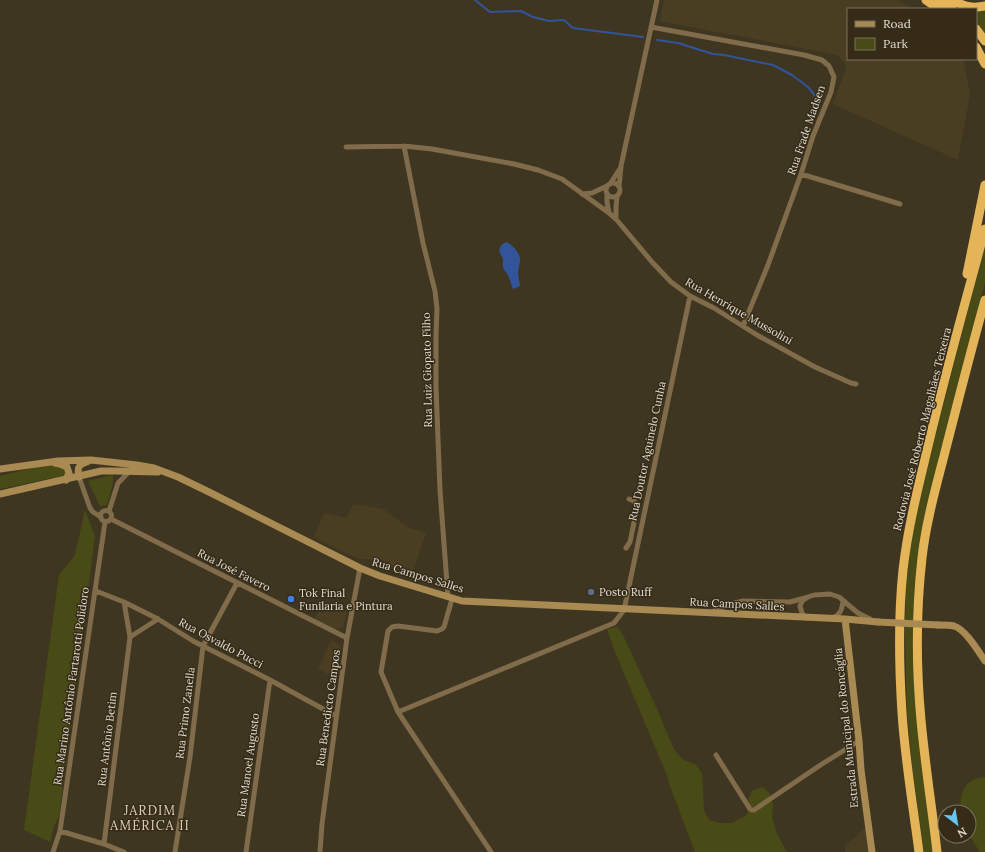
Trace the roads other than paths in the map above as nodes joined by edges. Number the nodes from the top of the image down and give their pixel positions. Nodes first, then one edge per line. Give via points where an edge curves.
1 (657, 0) edge
2 (926, 0) edge
3 (939, 0) edge
4 (951, 0) edge
5 (985, 6) edge
6 (938, 8) edge
7 (951, 8) edge
8 (651, 27) junction
9 (977, 30) edge
10 (985, 41) edge
11 (977, 49) edge
12 (985, 64) edge
13 (404, 146) junction
14 (346, 147) dead end
15 (621, 166) junction
16 (801, 174) junction
17 (608, 185) junction
18 (985, 185) edge
19 (619, 187) junction
20 (582, 194) junction
21 (607, 196) junction
22 (617, 196) junction
23 (592, 201) junction
24 (607, 202) junction
25 (900, 204) dead end
26 (609, 212) junction
27 (616, 219) junction
28 (985, 229) edge
29 (690, 296) junction
30 (985, 300) edge
31 (985, 322) edge
32 (743, 326) junction
33 (856, 384) dead end
34 (942, 387) junction
35 (961, 389) junction
36 (91, 460) junction
37 (107, 461) junction
38 (45, 462) junction
39 (0, 469) edge
40 (115, 471) junction
41 (130, 471) junction
42 (164, 472) junction
43 (79, 477) junction
44 (66, 480) junction
45 (118, 484) junction
46 (0, 494) edge
47 (629, 499) dead end
48 (109, 511) junction
49 (101, 517) junction
50 (111, 519) junction
51 (105, 522) junction
52 (626, 548) dead end
53 (360, 568) junction
54 (237, 582) junction
55 (96, 591) junction
56 (450, 598) junction
57 (806, 598) junction
58 (843, 601) junction
59 (124, 602) junction
60 (624, 610) junction
61 (709, 613) junction
62 (806, 618) junction
63 (158, 619) junction
64 (830, 619) junction
65 (845, 619) junction
66 (877, 622) junction
67 (130, 637) junction
68 (347, 638) junction
69 (203, 646) junction
70 (985, 661) edge
71 (270, 680) junction
72 (398, 712) junction
73 (336, 716) junction
74 (859, 741) junction
75 (716, 755) dead end
76 (60, 831) junction
77 (104, 844) junction
78 (53, 852) edge
79 (124, 852) edge
80 (175, 852) edge
81 (246, 852) edge
82 (320, 852) edge
83 (491, 852) edge
84 (872, 852) edge
85 (919, 852) edge
86 (937, 852) edge

1 - 8 street
2 - 6 highway
3 - 7 highway
4 - 5 highway via 969,7
8 - 15 street
8 - 16 street, Rua Frade Madsen via 804,55 822,60 829,66 834,77 831,92
9 - 10 highway
11 - 12 highway
13 - 14 street, Rua Henrique Mussolini
13 - 20 street, Rua Henrique Mussolini via 538,170 562,179
13 - 56 street, Rua Luiz Giopato Filho via 435,291 440,490
15 - 17 street
15 - 19 street
16 - 25 street
16 - 32 street, Rua Frade Madsen
17 - 19 street via 613,183
17 - 20 street via 592,193
17 - 21 street via 605,189
18 - 34 highway
19 - 22 street via 620,192
20 - 23 street, Rua Henrique Mussolini
21 - 22 street
21 - 24 street
22 - 27 street
23 - 24 street
23 - 26 street, Rua Henrique Mussolini
24 - 26 street
26 - 27 street, Rua Henrique Mussolini
27 - 29 street, Rua Henrique Mussolini via 671,282
28 - 34 highway, Rodovia José Roberto Magalhães Teixeira
29 - 32 street, Rua Henrique Mussolini
29 - 60 street, Rua Doutor Aguinelo Cunha
30 - 35 highway
31 - 35 highway
32 - 33 street, Rua Henrique Mussolini via 815,366
34 - 85 highway, Rodovia José Roberto Magalhães Teixeira via 910,524 900,613 902,714
35 - 86 highway via 931,508 922,564 918,616 921,720
36 - 37 main road, Rua Campos Salles
36 - 38 main road, Rua Campos Salles
36 - 43 main road via 79,466
37 - 40 main road
37 - 42 main road, Rua Campos Salles via 145,466
38 - 39 main road, Rua Campos Salles
38 - 44 main road via 60,464 67,468 69,473
40 - 41 main road
40 - 43 main road via 101,471
40 - 45 street
41 - 42 main road
41 - 45 street
42 - 53 main road, Rua Campos Salles
43 - 44 main road
43 - 49 street via 90,508
44 - 46 main road
45 - 48 street
47 - 52 street via 637,508 630,542
48 - 49 street via 103,512
48 - 50 street
49 - 51 street
50 - 51 street
50 - 54 street, Rua José Favero
51 - 55 street, Rua Marino Antônio Fartarotti Polidoro
53 - 56 main road, Rua Campos Salles
53 - 68 street, Rua Benedicto Campos
54 - 68 street, Rua José Favero
54 - 69 street, Rua Primo Zanella
55 - 59 street, Rua Osvaldo Pucci
55 - 76 street, Rua Marino Antônio Fartarotti Polidoro
56 - 60 main road, Rua Campos Salles via 462,602
56 - 72 street via 442,629 437,631 398,626 388,631 381,672
57 - 58 street via 830,594
57 - 61 street via 790,602 743,601
57 - 62 street via 800,606
58 - 64 street via 841,612
58 - 65 street, Estrada Municipal do Roncáglia
58 - 66 street via 858,613
59 - 63 street, Rua Osvaldo Pucci
59 - 67 street, Rua Antônio Betim
60 - 61 main road, Rua Campos Salles
60 - 72 street via 614,623
61 - 62 main road, Rua Campos Salles
62 - 64 main road, Rua Campos Salles
63 - 67 street
63 - 69 street, Rua Osvaldo Pucci
64 - 65 main road, Rua Campos Salles
65 - 66 main road, Rua Campos Salles
65 - 74 main road, Estrada Municipal do Roncáglia
66 - 70 main road, Rua Campos Salles, bridge via 954,626 969,638
67 - 77 street, Rua Antônio Betim
68 - 73 street, Rua Benedicto Campos
69 - 71 street, Rua Osvaldo Pucci
69 - 80 street, Rua Primo Zanella via 190,758
71 - 73 street, Rua Osvaldo Pucci
71 - 81 street, Rua Manoel Augusto
72 - 83 street
73 - 82 street, Rua Benedicto Campos
74 - 75 street via 754,810 750,809
74 - 84 main road, Estrada Municipal do Roncáglia
76 - 77 street
76 - 78 street, Rua Marino Antônio Fartarotti Polidoro
77 - 79 street

